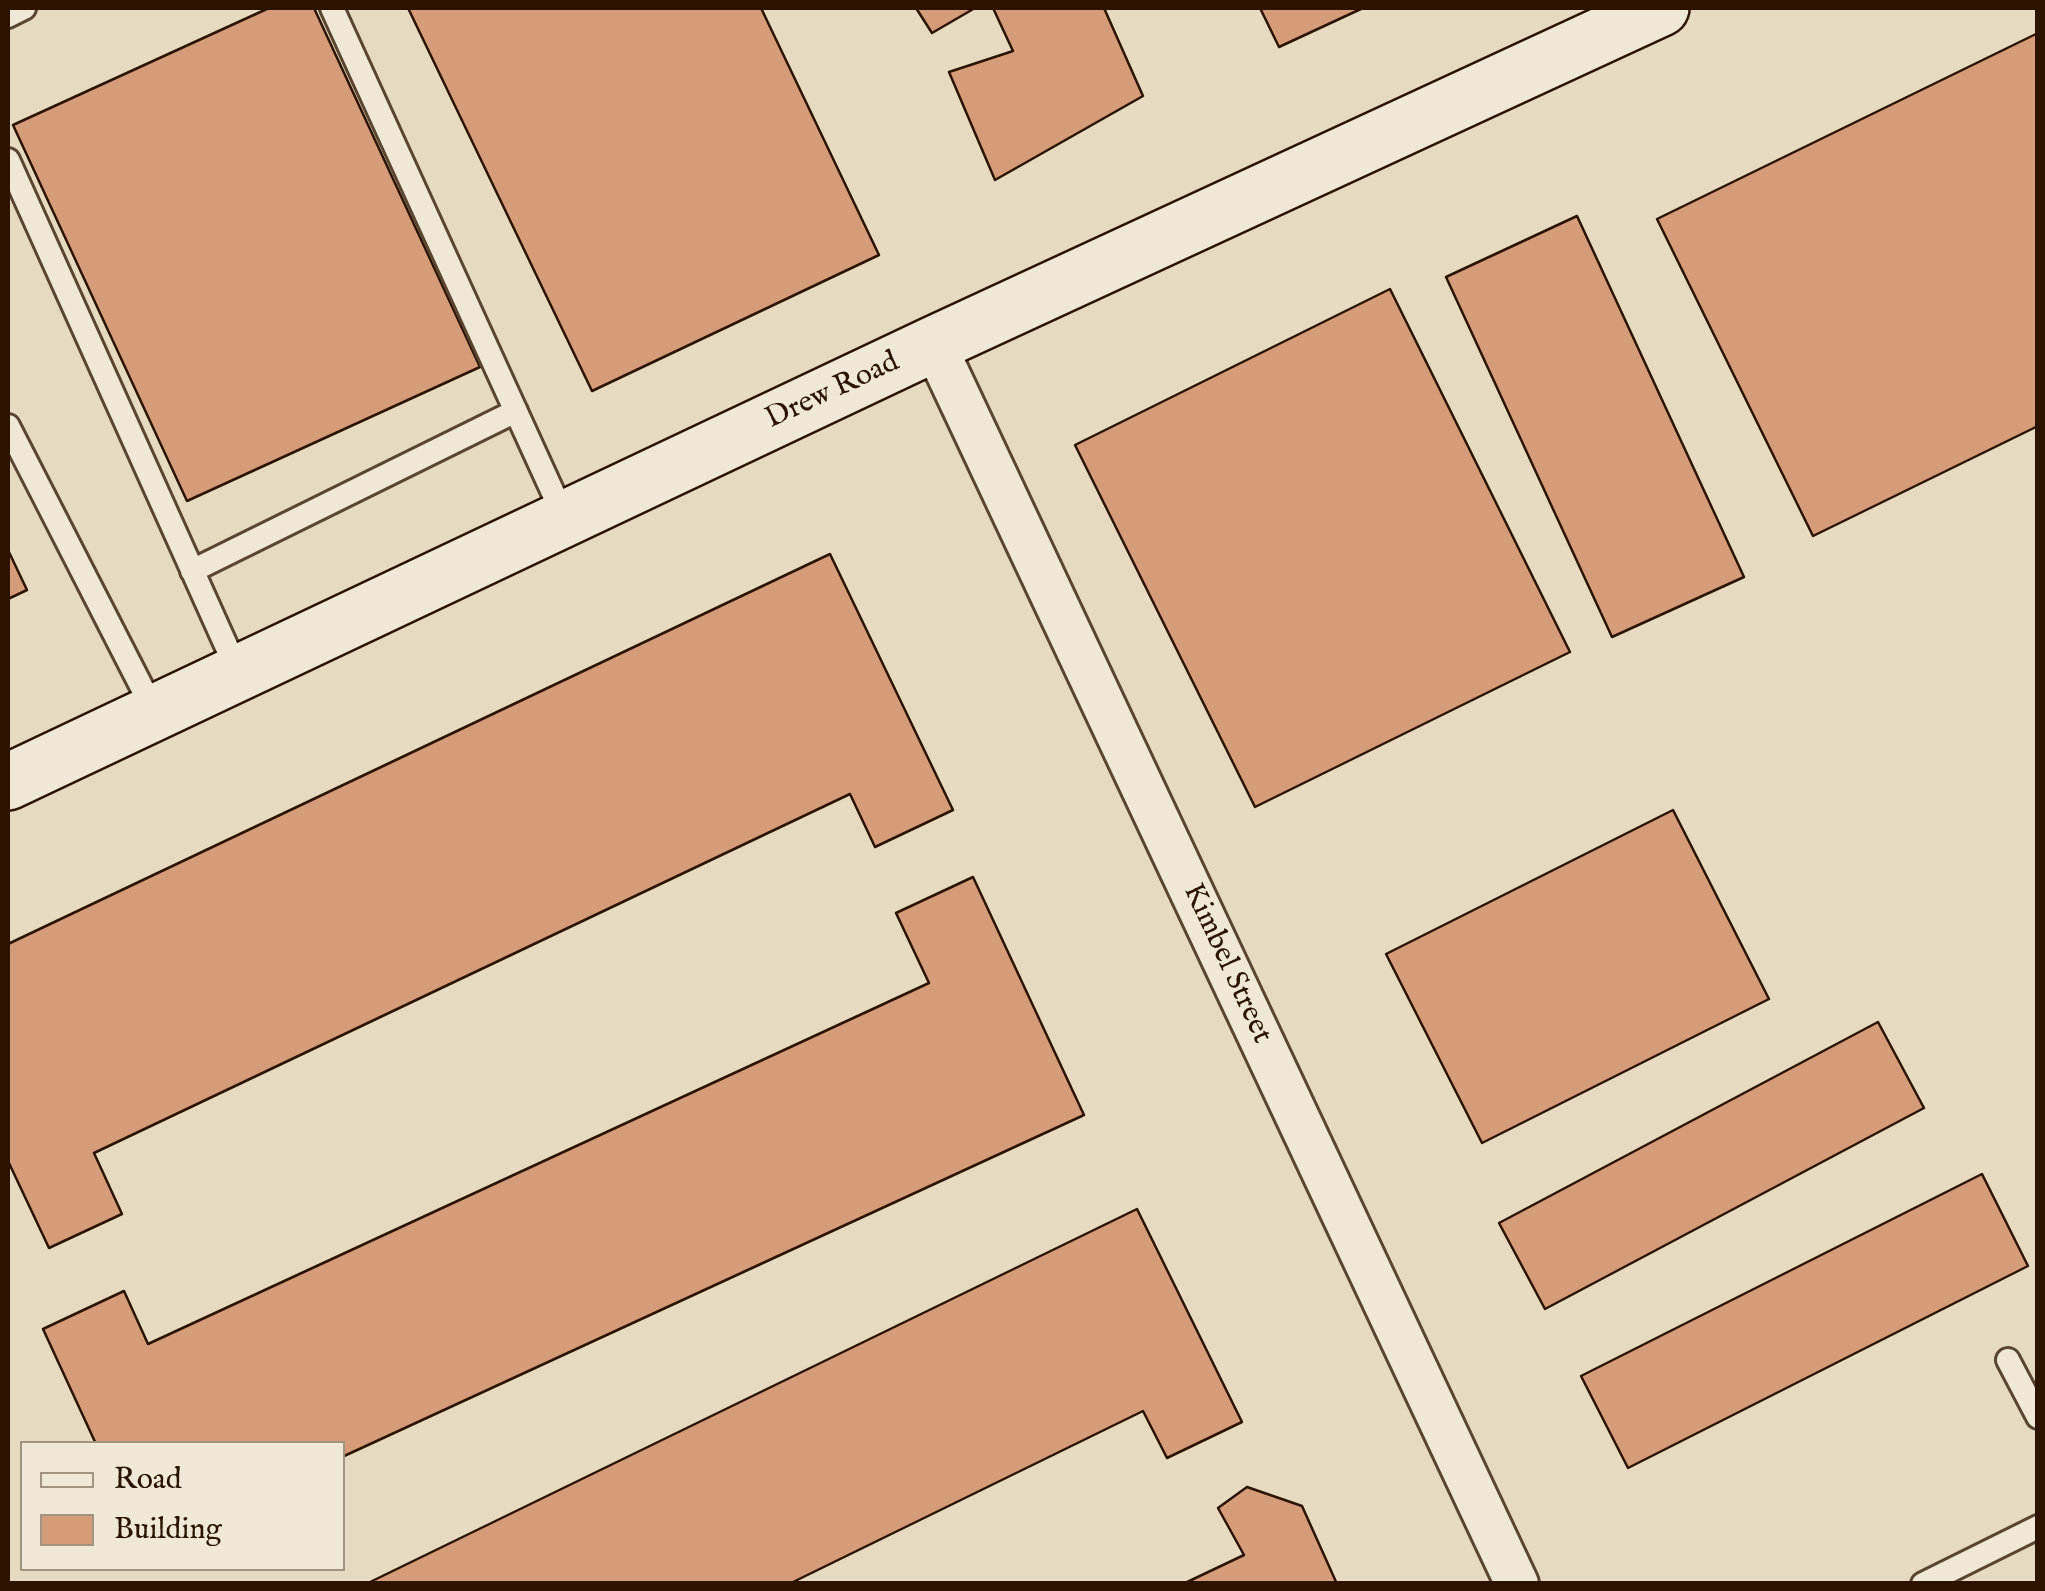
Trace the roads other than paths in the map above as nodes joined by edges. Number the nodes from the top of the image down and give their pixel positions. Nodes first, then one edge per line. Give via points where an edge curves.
1 (24, 8) edge
2 (332, 8) edge
3 (1661, 8) edge
4 (8, 16) edge
5 (8, 160) edge
6 (934, 344) junction
7 (516, 412) junction
8 (8, 426) edge
9 (565, 519) junction
10 (192, 571) junction
11 (238, 673) junction
12 (155, 712) junction
13 (8, 782) edge
14 (2008, 1360) dead end
15 (2038, 1418) edge
16 (2038, 1527) edge
17 (1517, 1584) edge
18 (1923, 1584) edge

1 - 4 lane
2 - 7 lane
3 - 6 street, Drew Road
5 - 10 lane
6 - 9 street, Drew Road
6 - 17 street, Kimbel Street
7 - 9 lane
7 - 10 lane
8 - 12 lane
9 - 11 street, Drew Road
10 - 11 lane
11 - 12 street, Drew Road
12 - 13 street, Drew Road
14 - 15 lane
16 - 18 lane

